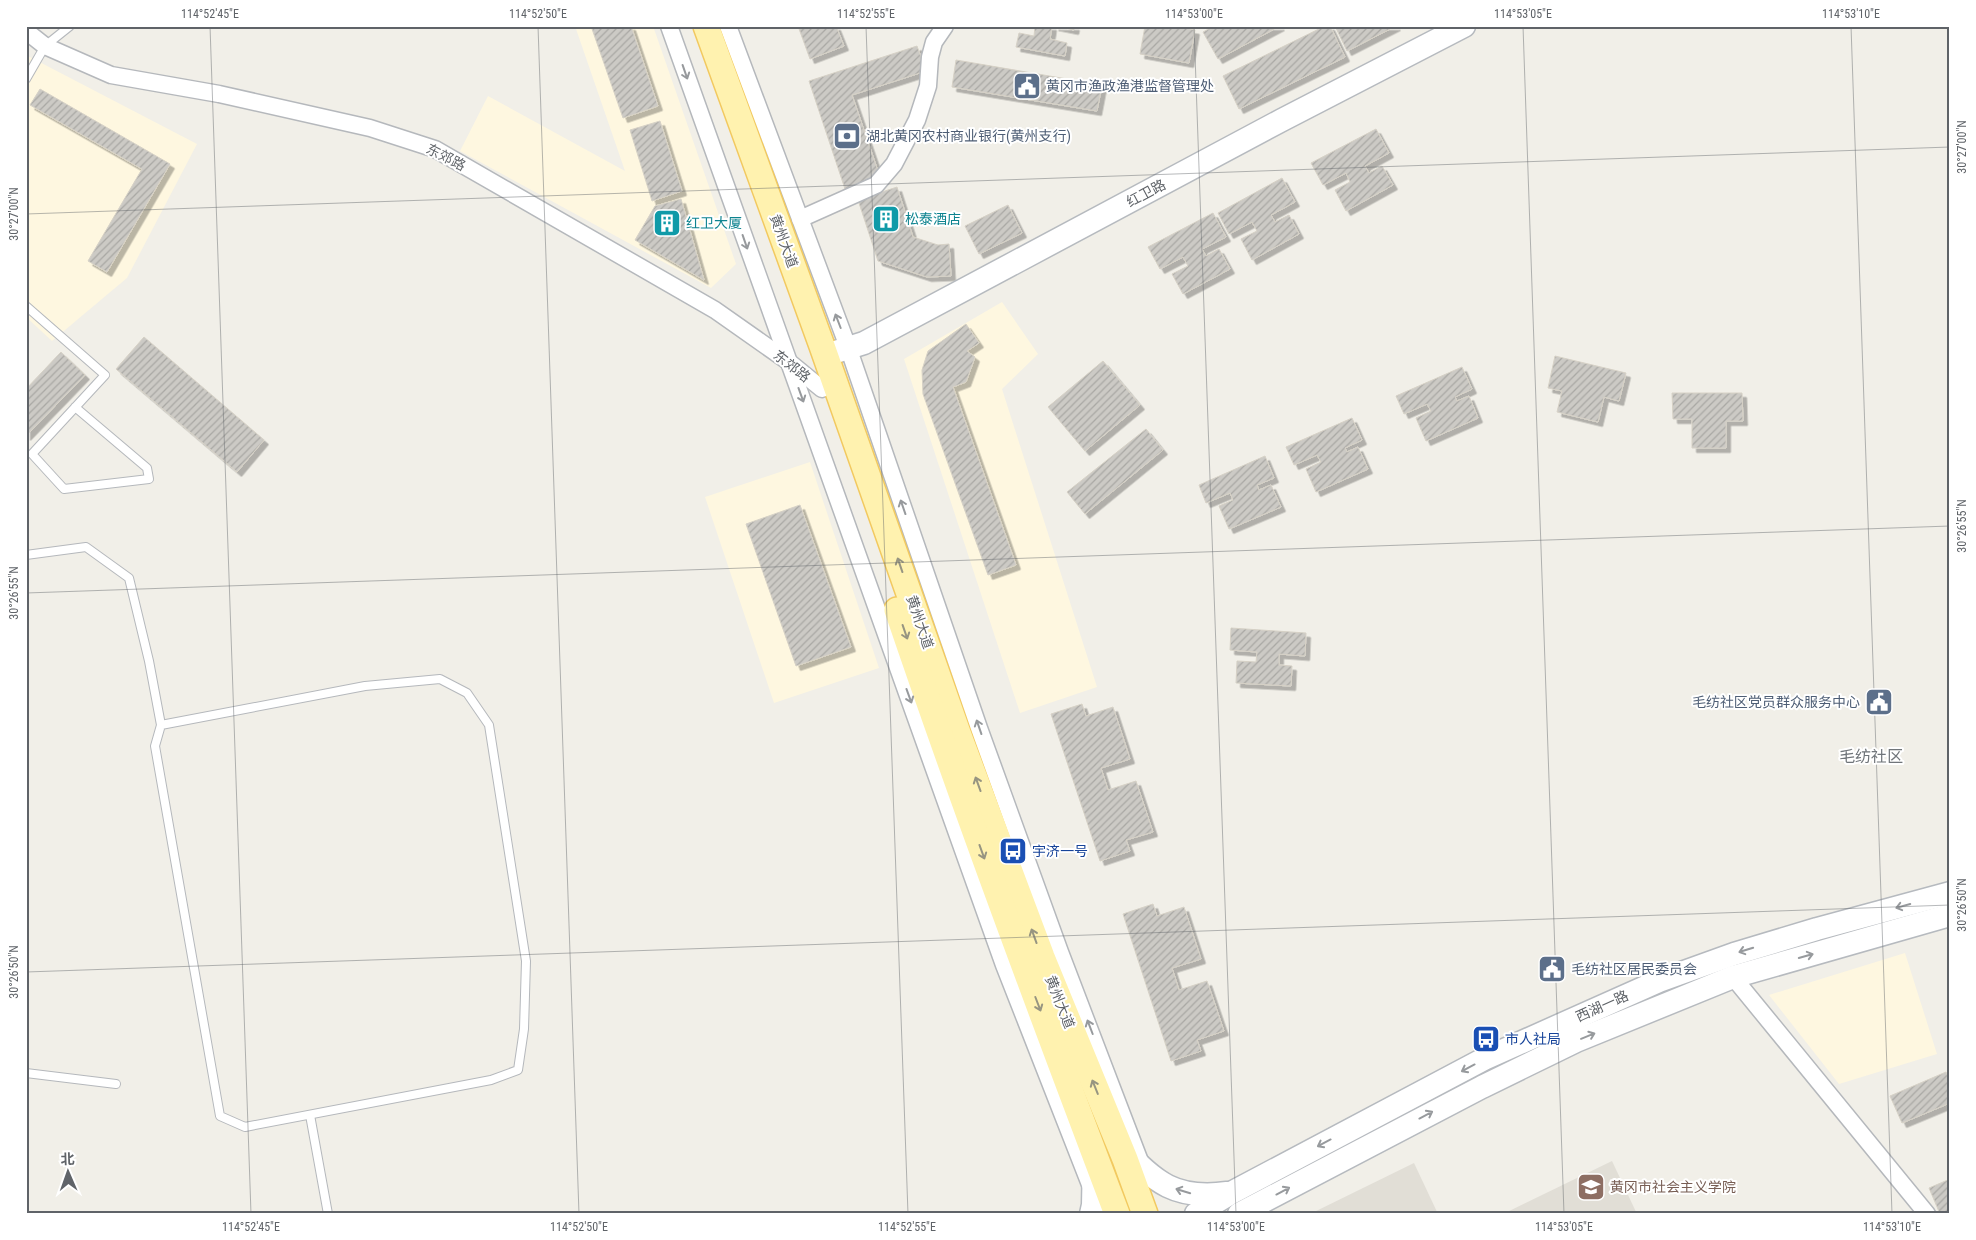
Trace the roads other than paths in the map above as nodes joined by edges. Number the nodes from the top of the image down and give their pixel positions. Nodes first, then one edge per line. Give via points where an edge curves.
1 (70, 26) edge
2 (669, 26) edge
3 (688, 26) edge
4 (706, 26) edge
5 (728, 26) edge
6 (945, 26) edge
7 (1464, 26) edge
8 (26, 31) edge
9 (45, 46) junction
10 (26, 79) edge
11 (800, 220) junction
12 (26, 306) edge
13 (837, 351) junction
14 (789, 362) junction
15 (822, 389) junction
16 (75, 407) junction
17 (26, 555) edge
18 (160, 725) junction
19 (1950, 893) edge
20 (1950, 915) edge
21 (1732, 978) junction
22 (26, 1073) edge
23 (116, 1084) dead end
24 (310, 1115) junction
25 (1118, 1142) junction
26 (1094, 1153) junction
27 (1144, 1171) junction
28 (1231, 1193) junction
29 (1092, 1204) edge
30 (328, 1214) edge
31 (1117, 1214) edge
32 (1145, 1214) edge
33 (1196, 1214) edge
34 (1240, 1214) edge
35 (1927, 1214) edge

1 - 9 lane
2 -> 14 street
3 - 15 main road, 黄州大道
4 - 13 main road, 黄州大道
5 - 11 street
6 - 11 street via 934,42 928,86 917,120 894,164 876,186
7 - 13 main road, 红卫路 via 864,343
8 - 9 street, 东郊路
9 - 10 lane
9 - 14 street, 东郊路 via 111,75 219,94 370,128 435,149 715,310
13 -> 11 street
12 - 16 lane via 105,375
25 -> 13 main road, 黄州大道 via 1042,957 958,732
27 -> 13 street
14 - 15 street, 东郊路
14 -> 29 street
15 -> 26 main road, 黄州大道 via 940,734
16 - 16 lane via 147,468 149,479 64,489 32,454
17 - 18 lane via 86,548 129,578
18 - 24 lane via 155,746 220,1116 245,1126
18 - 24 lane via 365,686 440,679 467,693 488,726 526,962 524,1029 518,1070 491,1080
19 -> 28 main road, 西湖一路 via 1734,954 1659,981 1484,1059
21 -> 20 main road, 西湖一路
34 -> 21 main road, 西湖一路 via 1576,1041
21 - 35 street
22 - 23 lane
24 - 30 lane
25 - 27 main road
25 - 32 main road, 黄州大道
26 - 29 main road
26 - 31 main road, 黄州大道
28 -> 27 main road via 1206,1196 1186,1193 1161,1184
28 - 33 main road, 西湖一路

